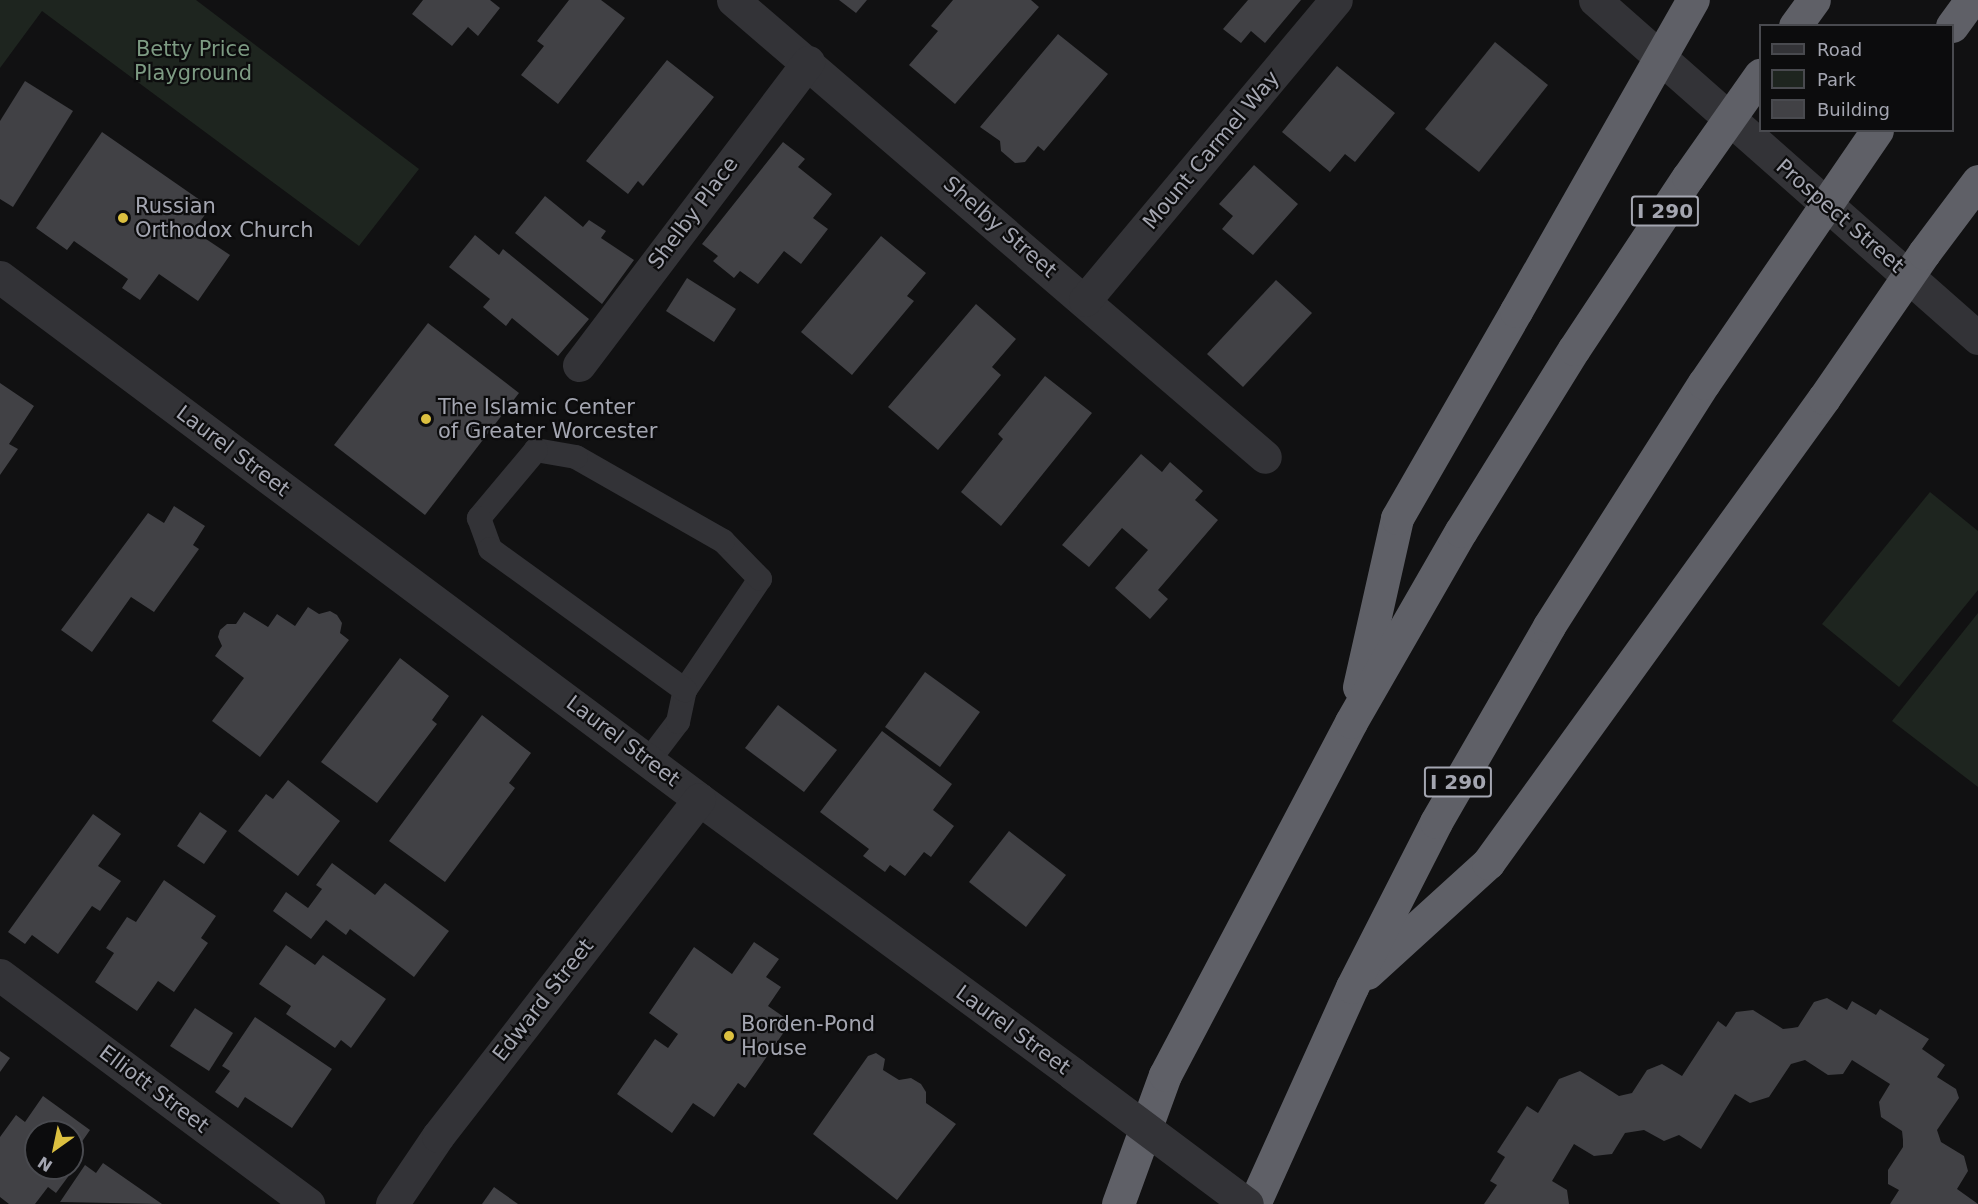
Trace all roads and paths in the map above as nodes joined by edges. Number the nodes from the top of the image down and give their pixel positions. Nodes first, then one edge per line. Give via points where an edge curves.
1 (733, 0) edge
2 (1336, 0) edge
3 (1594, 0) edge
4 (1693, 0) edge
5 (1814, 0) edge
6 (1971, 0) edge
7 (1796, 24) edge
8 (1953, 24) edge
9 (808, 62) junction
10 (1759, 78) edge
11 (1876, 132) edge
12 (1978, 181) edge
13 (0, 277) edge
14 (1085, 300) junction
15 (1978, 338) edge
16 (579, 364) dead end
17 (1265, 457) dead end
18 (686, 690) junction
19 (1351, 722) junction
20 (649, 760) junction
21 (699, 799) junction
22 (0, 975) edge
23 (1352, 987) junction
24 (308, 1204) edge
25 (392, 1204) edge
26 (1118, 1204) edge
27 (1247, 1204) edge
28 (1254, 1204) edge

1 - 9 street, Shelby Street
2 - 14 street, Mount Carmel Way
3 - 15 street, Prospect Street
4 - 19 highway, bridge via 1397,518
5 - 7 highway
6 - 8 highway
9 - 14 street, Shelby Street
9 - 16 street, Shelby Place
10 - 19 highway, I 290, bridge via 1574,350 1461,531
11 - 23 highway, I 290, bridge via 1609,530 1491,723
12 - 23 highway, bridge via 1488,863
13 - 20 street, Laurel Street
14 - 17 street, Shelby Street
18 - 18 lane via 760,579 723,541 576,457 536,450 479,518 490,549
18 - 20 lane via 678,722
19 - 26 highway, I 290 via 1165,1075
20 - 21 street, Laurel Street
21 - 25 street, Edward Street via 438,1136
21 - 27 street, Laurel Street, bridge
22 - 24 street, Elliott Street
23 - 28 highway, I 290

